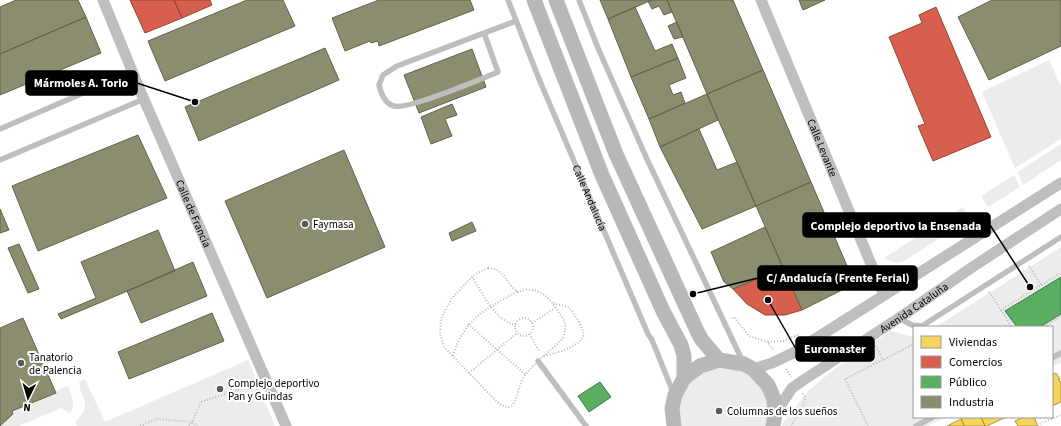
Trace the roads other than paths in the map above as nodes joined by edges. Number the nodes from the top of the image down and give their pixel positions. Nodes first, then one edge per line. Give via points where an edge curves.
1 (103, 0) edge
2 (508, 0) edge
3 (534, 0) edge
4 (556, 0) edge
5 (579, 0) edge
6 (761, 0) edge
7 (516, 21) junction
8 (484, 33) junction
9 (132, 72) junction
10 (144, 99) junction
11 (0, 129) edge
12 (0, 160) edge
13 (1061, 183) edge
14 (1061, 209) edge
15 (1061, 237) edge
16 (884, 295) junction
17 (899, 318) junction
18 (918, 326) edge
19 (925, 326) edge
20 (540, 359) road end
21 (719, 360) junction
22 (748, 366) junction
23 (684, 378) junction
24 (675, 395) junction
25 (931, 418) edge
26 (774, 420) edge
27 (672, 425) edge
28 (286, 426) edge
29 (586, 426) edge
30 (916, 426) edge

1 - 9 street, Calle de Francia
2 - 7 lane, Calle Andalucía
3 - 23 main road, Calle Andalucía via 602,175 684,356
4 - 21 main road via 616,154 698,333
5 - 22 lane via 646,158
6 - 16 street, Calle Levante
7 - 8 lane
7 - 24 lane, Calle Andalucía
8 - 8 lane via 498,72 415,103 400,107 386,102 379,85 383,75 397,66
9 - 10 street, Calle de Francia
9 - 11 lane
10 - 12 lane
10 - 28 street, Calle de Francia
13 - 16 street
14 - 17 street, Avenida Cataluña
15 - 19 lane
16 - 22 street via 792,353 772,363
17 - 18 lane
17 - 26 street, Avenida Cataluña via 792,388
20 - 29 lane
21 - 22 main road
21 - 23 main road via 700,366
22 - 26 main road via 768,385 774,399
23 - 24 main road
24 - 27 main road
25 - 30 lane

